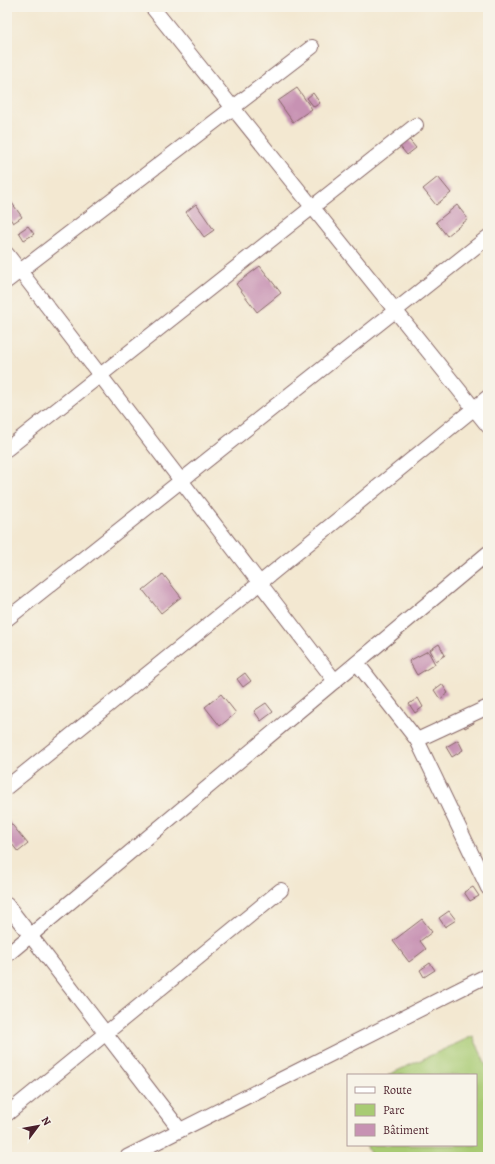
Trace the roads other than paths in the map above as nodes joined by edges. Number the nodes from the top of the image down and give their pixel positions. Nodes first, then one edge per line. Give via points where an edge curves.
1 (152, 7) edge
2 (312, 47) dead end
3 (233, 108) junction
4 (416, 125) dead end
5 (313, 207) junction
6 (488, 238) edge
7 (7, 254) edge
8 (20, 271) junction
9 (7, 281) edge
10 (396, 311) junction
11 (100, 375) junction
12 (488, 397) edge
13 (474, 408) junction
14 (488, 426) edge
15 (7, 449) edge
16 (181, 481) junction
17 (488, 553) edge
18 (260, 583) junction
19 (7, 619) edge
20 (357, 663) junction
21 (335, 681) junction
22 (488, 707) edge
23 (417, 740) junction
24 (7, 787) edge
25 (488, 888) edge
26 (281, 890) dead end
27 (7, 905) edge
28 (31, 936) junction
29 (7, 956) edge
30 (487, 977) edge
31 (106, 1034) junction
32 (7, 1114) edge
33 (180, 1130) junction
34 (127, 1157) edge

1 - 3 street
2 - 3 street
3 - 5 street
3 - 8 street
4 - 5 street
5 - 10 street
5 - 11 street
6 - 10 street
7 - 8 street
8 - 9 street
8 - 11 street
10 - 13 street
10 - 16 street
11 - 15 street
11 - 16 street
12 - 13 street
13 - 14 street
13 - 18 street
16 - 18 street
16 - 19 street
17 - 20 street
18 - 21 street
18 - 24 street
20 - 21 street
20 - 23 street
21 - 28 street
22 - 23 street
23 - 25 street
26 - 31 street
27 - 28 street
28 - 29 street
28 - 31 street
30 - 33 street
31 - 32 street
31 - 33 street
33 - 34 street

